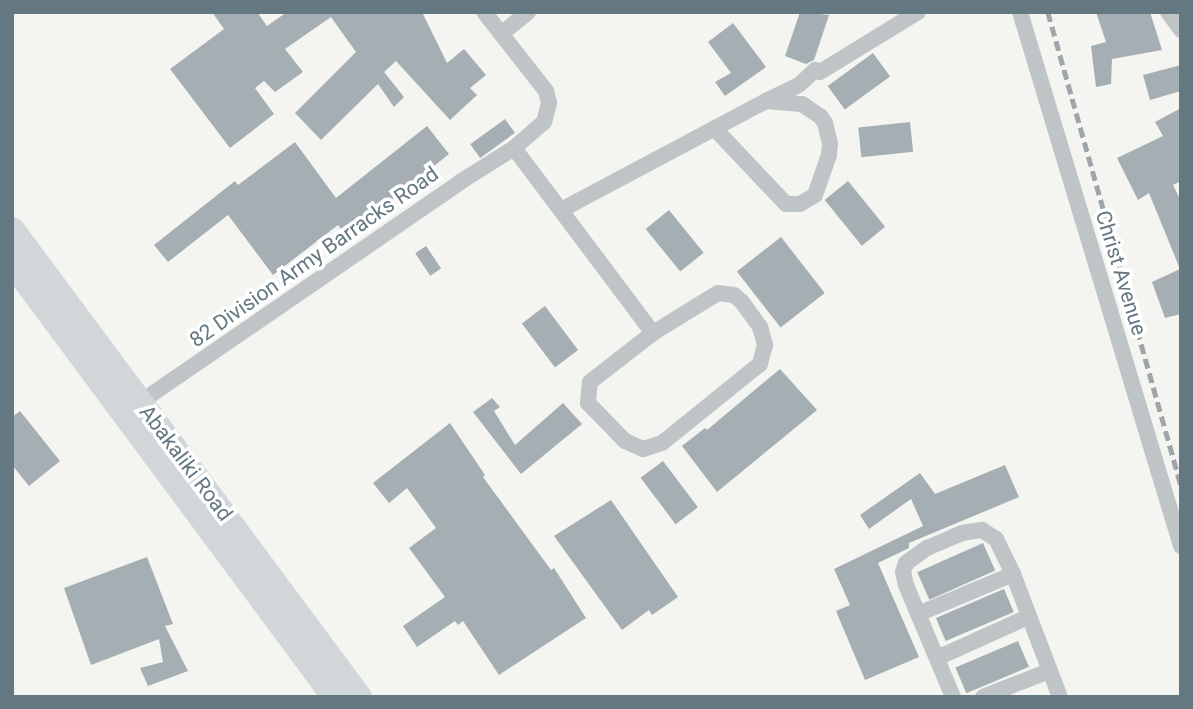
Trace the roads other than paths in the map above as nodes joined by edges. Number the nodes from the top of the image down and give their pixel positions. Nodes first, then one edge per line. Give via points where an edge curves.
1 (484, 12) edge
2 (528, 12) edge
3 (918, 12) edge
4 (1020, 12) edge
5 (1168, 12) edge
6 (1179, 29) edge
7 (501, 34) junction
8 (766, 101) junction
9 (715, 129) junction
10 (514, 148) junction
11 (561, 210) junction
12 (12, 230) edge
13 (12, 262) edge
14 (653, 333) junction
15 (139, 402) junction
16 (1181, 546) edge
17 (1013, 574) junction
18 (918, 614) junction
19 (1028, 617) junction
20 (937, 658) junction
21 (1049, 671) junction
22 (335, 697) edge
23 (359, 697) edge
24 (953, 697) edge
25 (983, 697) edge
26 (1060, 697) edge

1 - 7 street, 82 Division Army Barracks Road
2 - 7 street
3 - 8 street
4 - 16 street, Christ Avenue
5 - 6 street
7 - 10 street, 82 Division Army Barracks Road via 546,91 549,103 544,122
8 - 9 street
8 - 9 street via 802,104 825,123 829,155 821,183 810,200 786,204
9 - 11 street
10 - 11 street
10 - 15 street, 82 Division Army Barracks Road
11 - 14 street
12 - 15 main road, Abakaliki Road
13 - 22 main road, Abakaliki Road
14 - 14 street via 596,376 587,395 604,422 625,441 643,449 662,443 760,364 765,345 760,327 742,302 725,293
15 - 23 main road, Abakaliki Road
17 - 18 street
17 - 18 street via 990,532 962,533 906,563 906,585
17 - 19 street
18 - 20 street
19 - 20 street
19 - 21 street
20 - 24 street
21 - 25 street
21 - 26 street

